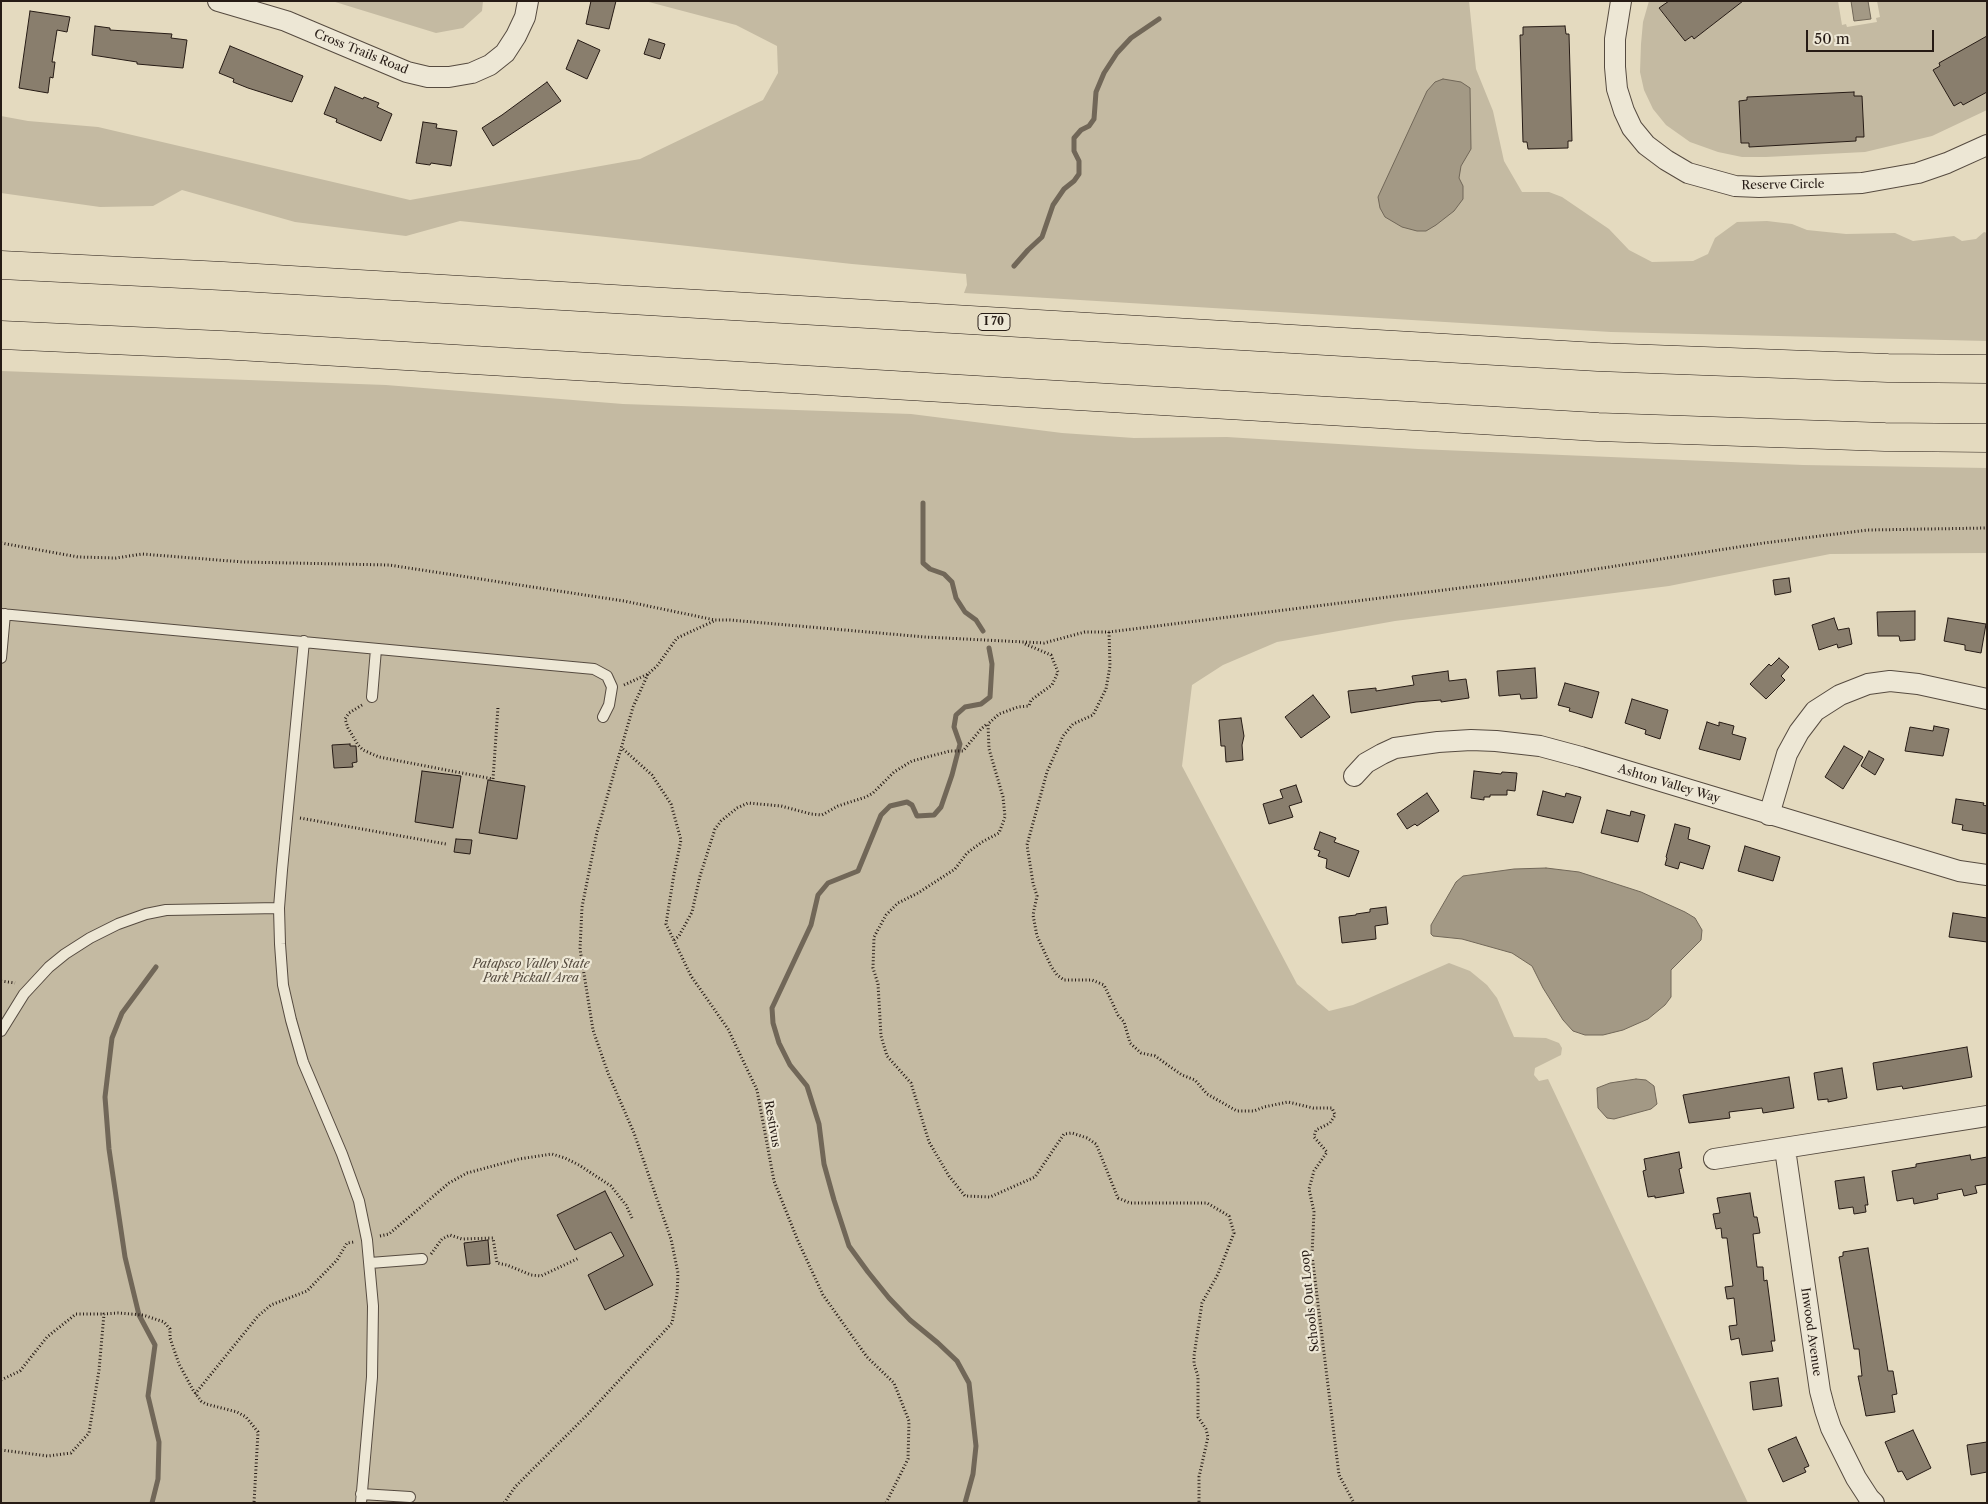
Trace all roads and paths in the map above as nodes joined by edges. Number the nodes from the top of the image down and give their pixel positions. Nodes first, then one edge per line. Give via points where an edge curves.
1 (218, 1) edge
2 (528, 1) edge
3 (1621, 1) edge
4 (1987, 145) edge
5 (1, 265) edge
6 (1, 335) edge
7 (1987, 369) edge
8 (1987, 438) edge
9 (1987, 528) edge
10 (1, 542) edge
11 (3, 614) edge
12 (715, 620) junction
13 (1109, 632) junction
14 (304, 641) junction
15 (1022, 642) junction
16 (376, 649) junction
17 (1, 658) edge
18 (648, 674) junction
19 (612, 691) junction
20 (372, 697) joint
21 (1987, 699) edge
22 (498, 707) dead end
23 (603, 717) dead end
24 (988, 724) junction
25 (623, 749) junction
26 (1354, 776) dead end
27 (1769, 815) junction
28 (287, 816) junction
29 (446, 844) dead end
30 (1987, 875) edge
31 (279, 908) junction
32 (674, 940) junction
33 (1, 1031) edge
34 (1987, 1116) edge
35 (1784, 1149) junction
36 (1714, 1159) dead end
37 (632, 1218) dead end
38 (367, 1240) junction
39 (579, 1258) dead end
40 (422, 1259) joint
41 (370, 1263) junction
42 (104, 1314) junction
43 (1, 1380) edge
44 (196, 1394) dead end
45 (1, 1450) edge
46 (410, 1497) dead end
47 (361, 1498) edge
48 (254, 1503) edge
49 (504, 1503) edge
50 (886, 1503) edge
51 (1199, 1503) edge
52 (1354, 1503) edge
53 (1874, 1503) edge

1 - 2 street, Cross Trails Road via 286,21 407,72 449,77 472,73 490,65 504,53 525,17
3 - 4 street, Reserve Circle via 1615,39 1615,67 1624,111 1632,128 1646,145 1688,173 1735,186 1862,183 1918,173
5 - 7 highway, I 70 via 1588,357
6 - 8 highway via 221,345 1589,427
9 - 13 path via 1868,530 1532,580
10 - 12 path via 78,557 116,558 142,554 244,562 390,565 624,601
11 - 14 lane
11 - 17 lane
12 - 15 path
12 - 18 path via 677,638
13 - 15 path via 1085,632 1044,642
13 - 52 path, Schools Out Loop via 1110,666 1106,690 1093,714 1073,724 1064,736 1047,772 1027,845 1037,896 1033,915 1037,936 1057,975 1064,980 1092,980 1104,986 1124,1022 1130,1043 1140,1053 1155,1056 1195,1080 1207,1094 1237,1111 1254,1111 1288,1102 1313,1108 1332,1108 1335,1115 1330,1123 1316,1130 1314,1137 1327,1152 1314,1170 1309,1189 1314,1212 1312,1255 1339,1475
14 - 16 lane
14 - 28 lane
15 - 24 path via 1051,654 1058,672 1052,685 1031,700 1029,706 999,714
16 - 19 lane via 594,669 607,676
16 - 20 lane
18 - 19 path
18 - 25 path via 633,707
19 - 23 lane
20 - 22 path via 345,719 363,750 379,757 494,779
21 - 27 street via 1890,681 1868,684 1840,695 1815,711 1799,732 1788,754
24 - 32 path via 964,751 950,751 912,761 894,772 873,793 822,815 748,803 737,808 715,829 692,912
24 - 51 path via 989,748 1003,797 1002,825 999,832 967,853 955,870 898,903 879,925 874,937 873,968 878,984 881,1036 887,1056 911,1083 929,1142 965,1196 990,1197 1035,1177 1064,1134 1072,1134 1096,1144 1118,1198 1130,1203 1208,1203 1229,1216 1234,1233 1202,1303 1194,1356 1198,1376 1198,1417 1208,1437 1199,1477
25 - 32 path, Restivus via 652,775 672,804 681,840 666,924
25 - 49 path via 597,832 582,907 580,949 593,1030 671,1239 678,1273 677,1295 672,1323 515,1487
26 - 27 street, Ashton Valley Way via 1366,763 1396,748 1438,742 1496,740 1540,746 1582,757
27 - 30 street, Ashton Valley Way via 1959,871
28 - 29 path
28 - 31 lane
31 - 33 lane via 166,910 118,924 90,938 49,967 24,994
31 - 38 lane via 283,985 290,1020 303,1062 359,1201
32 - 50 path, Restivus via 691,976 728,1029 757,1090 774,1181 823,1295 866,1356 894,1383 909,1421 908,1459
34 - 35 street
35 - 36 street
35 - 53 street, Inwood Avenue via 1825,1410 1856,1478
37 - 38 path via 610,1186 578,1165 552,1154 467,1173 443,1188 389,1234
38 - 41 lane
38 - 44 path via 347,1243 337,1260 307,1291 271,1304
39 - 40 path via 541,1276 531,1275 497,1263 492,1238 462,1239 450,1235
40 - 41 lane
41 - 47 lane via 372,1377
42 - 43 path via 76,1314 48,1337 20,1371
42 - 45 path via 89,1433 71,1454 48,1456
42 - 48 path via 143,1315 164,1322 170,1329 179,1364 201,1401 246,1417 258,1432
46 - 47 lane

